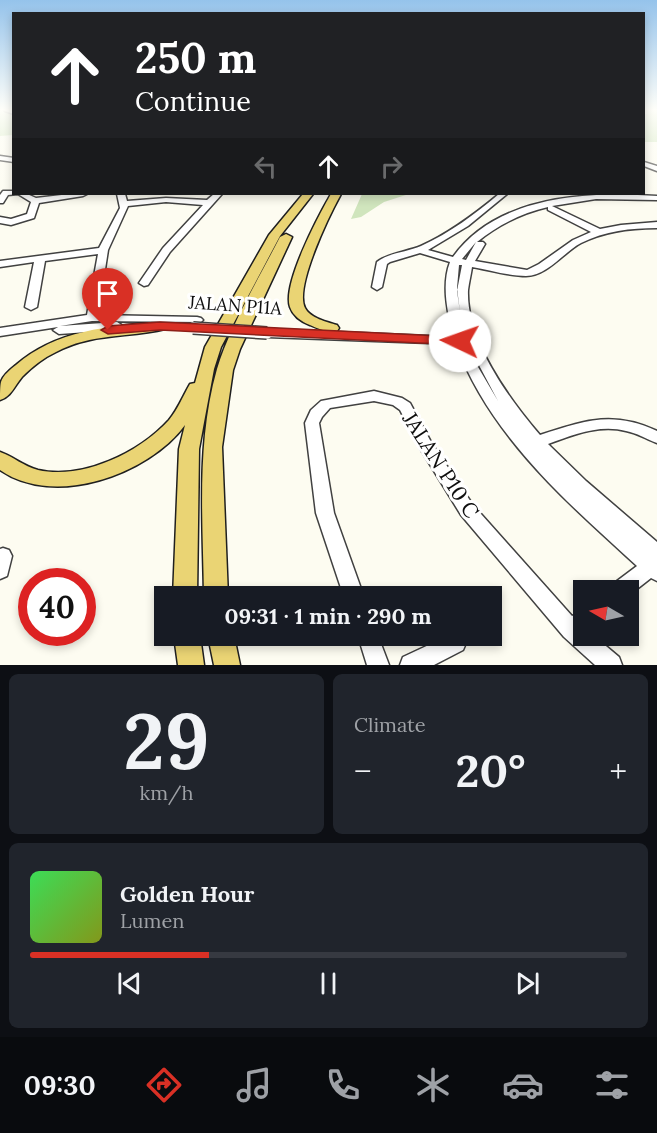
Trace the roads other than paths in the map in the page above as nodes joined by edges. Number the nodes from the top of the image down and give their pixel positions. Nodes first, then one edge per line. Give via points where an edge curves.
1 (7, 193) edge
2 (24, 195) edge
3 (76, 195) edge
4 (122, 195) edge
5 (217, 195) edge
6 (307, 195) edge
7 (317, 195) edge
8 (336, 195) edge
9 (502, 195) edge
10 (606, 197) edge
11 (657, 199) edge
12 (0, 201) edge
13 (34, 201) junction
14 (208, 203) junction
15 (125, 204) junction
16 (551, 208) junction
17 (0, 220) edge
18 (657, 225) edge
19 (600, 233) junction
20 (103, 250) junction
21 (419, 250) junction
22 (40, 259) junction
23 (461, 262) junction
24 (0, 264) edge
25 (144, 283) dead end
26 (377, 287) dead end
27 (31, 307) dead end
28 (92, 318) junction
29 (195, 324) junction
30 (160, 326) junction
31 (332, 328) junction
32 (268, 329) junction
33 (0, 332) edge
34 (465, 337) junction
35 (0, 340) edge
36 (206, 369) junction
37 (0, 394) edge
38 (657, 437) edge
39 (537, 442) junction
40 (0, 460) edge
41 (655, 564) edge
42 (634, 580) edge
43 (185, 586) edge
44 (216, 586) edge
45 (350, 586) edge
46 (573, 620) edge
47 (188, 646) edge
48 (223, 646) edge
49 (371, 646) edge
50 (452, 646) edge
51 (595, 646) edge
52 (191, 665) edge
53 (227, 665) edge
54 (378, 665) edge
55 (411, 665) edge
56 (611, 665) edge

1 - 12 street
2 - 13 street
3 - 13 street
4 - 15 street
5 - 14 street
6 - 36 main road via 270,244 213,347
7 - 44 main road via 296,221 272,263 225,370 212,447
8 - 31 main road via 307,255 296,294 297,306 305,316
9 - 21 street via 439,241
10 - 11 street
10 - 16 street
10 - 23 street via 546,205 514,214 486,229 471,243
13 - 17 street via 31,216 11,222
14 - 15 street via 166,200
14 - 25 street via 166,250
15 - 20 street
16 - 19 street
16 - 23 street via 521,217 494,232
18 - 19 street via 625,226
19 - 23 street via 568,246 536,272 511,272
20 - 22 street
20 - 28 street
21 - 23 street
21 - 26 street via 382,262
22 - 24 street
22 - 27 street
23 - 34 street
28 - 29 street, JALAN P11A
28 - 33 street, JALAN P11A
29 - 30 street, JALAN P11A
29 - 32 street, JALAN P11A, bridge
30 - 35 street, JALAN P11A via 70,329
30 - 37 main road via 108,330 64,341 20,368
31 - 32 street, JALAN P11A
31 - 34 street, JALAN P11A
32 - 34 street, JALAN P11A
34 - 39 street
34 - 41 street via 487,393 502,418 566,489
36 - 40 main road via 174,427 158,442 119,465 78,477 44,478 14,470
36 - 43 main road via 189,449
38 - 39 street via 628,424 605,422
39 - 41 street
41 - 42 street
45 - 46 street, JALAN P10 C via 325,513 312,423 326,404 387,397 405,407 467,510
47 - 52 main road
48 - 53 main road
49 - 54 street
50 - 55 street
51 - 56 street, JALAN P10 C

